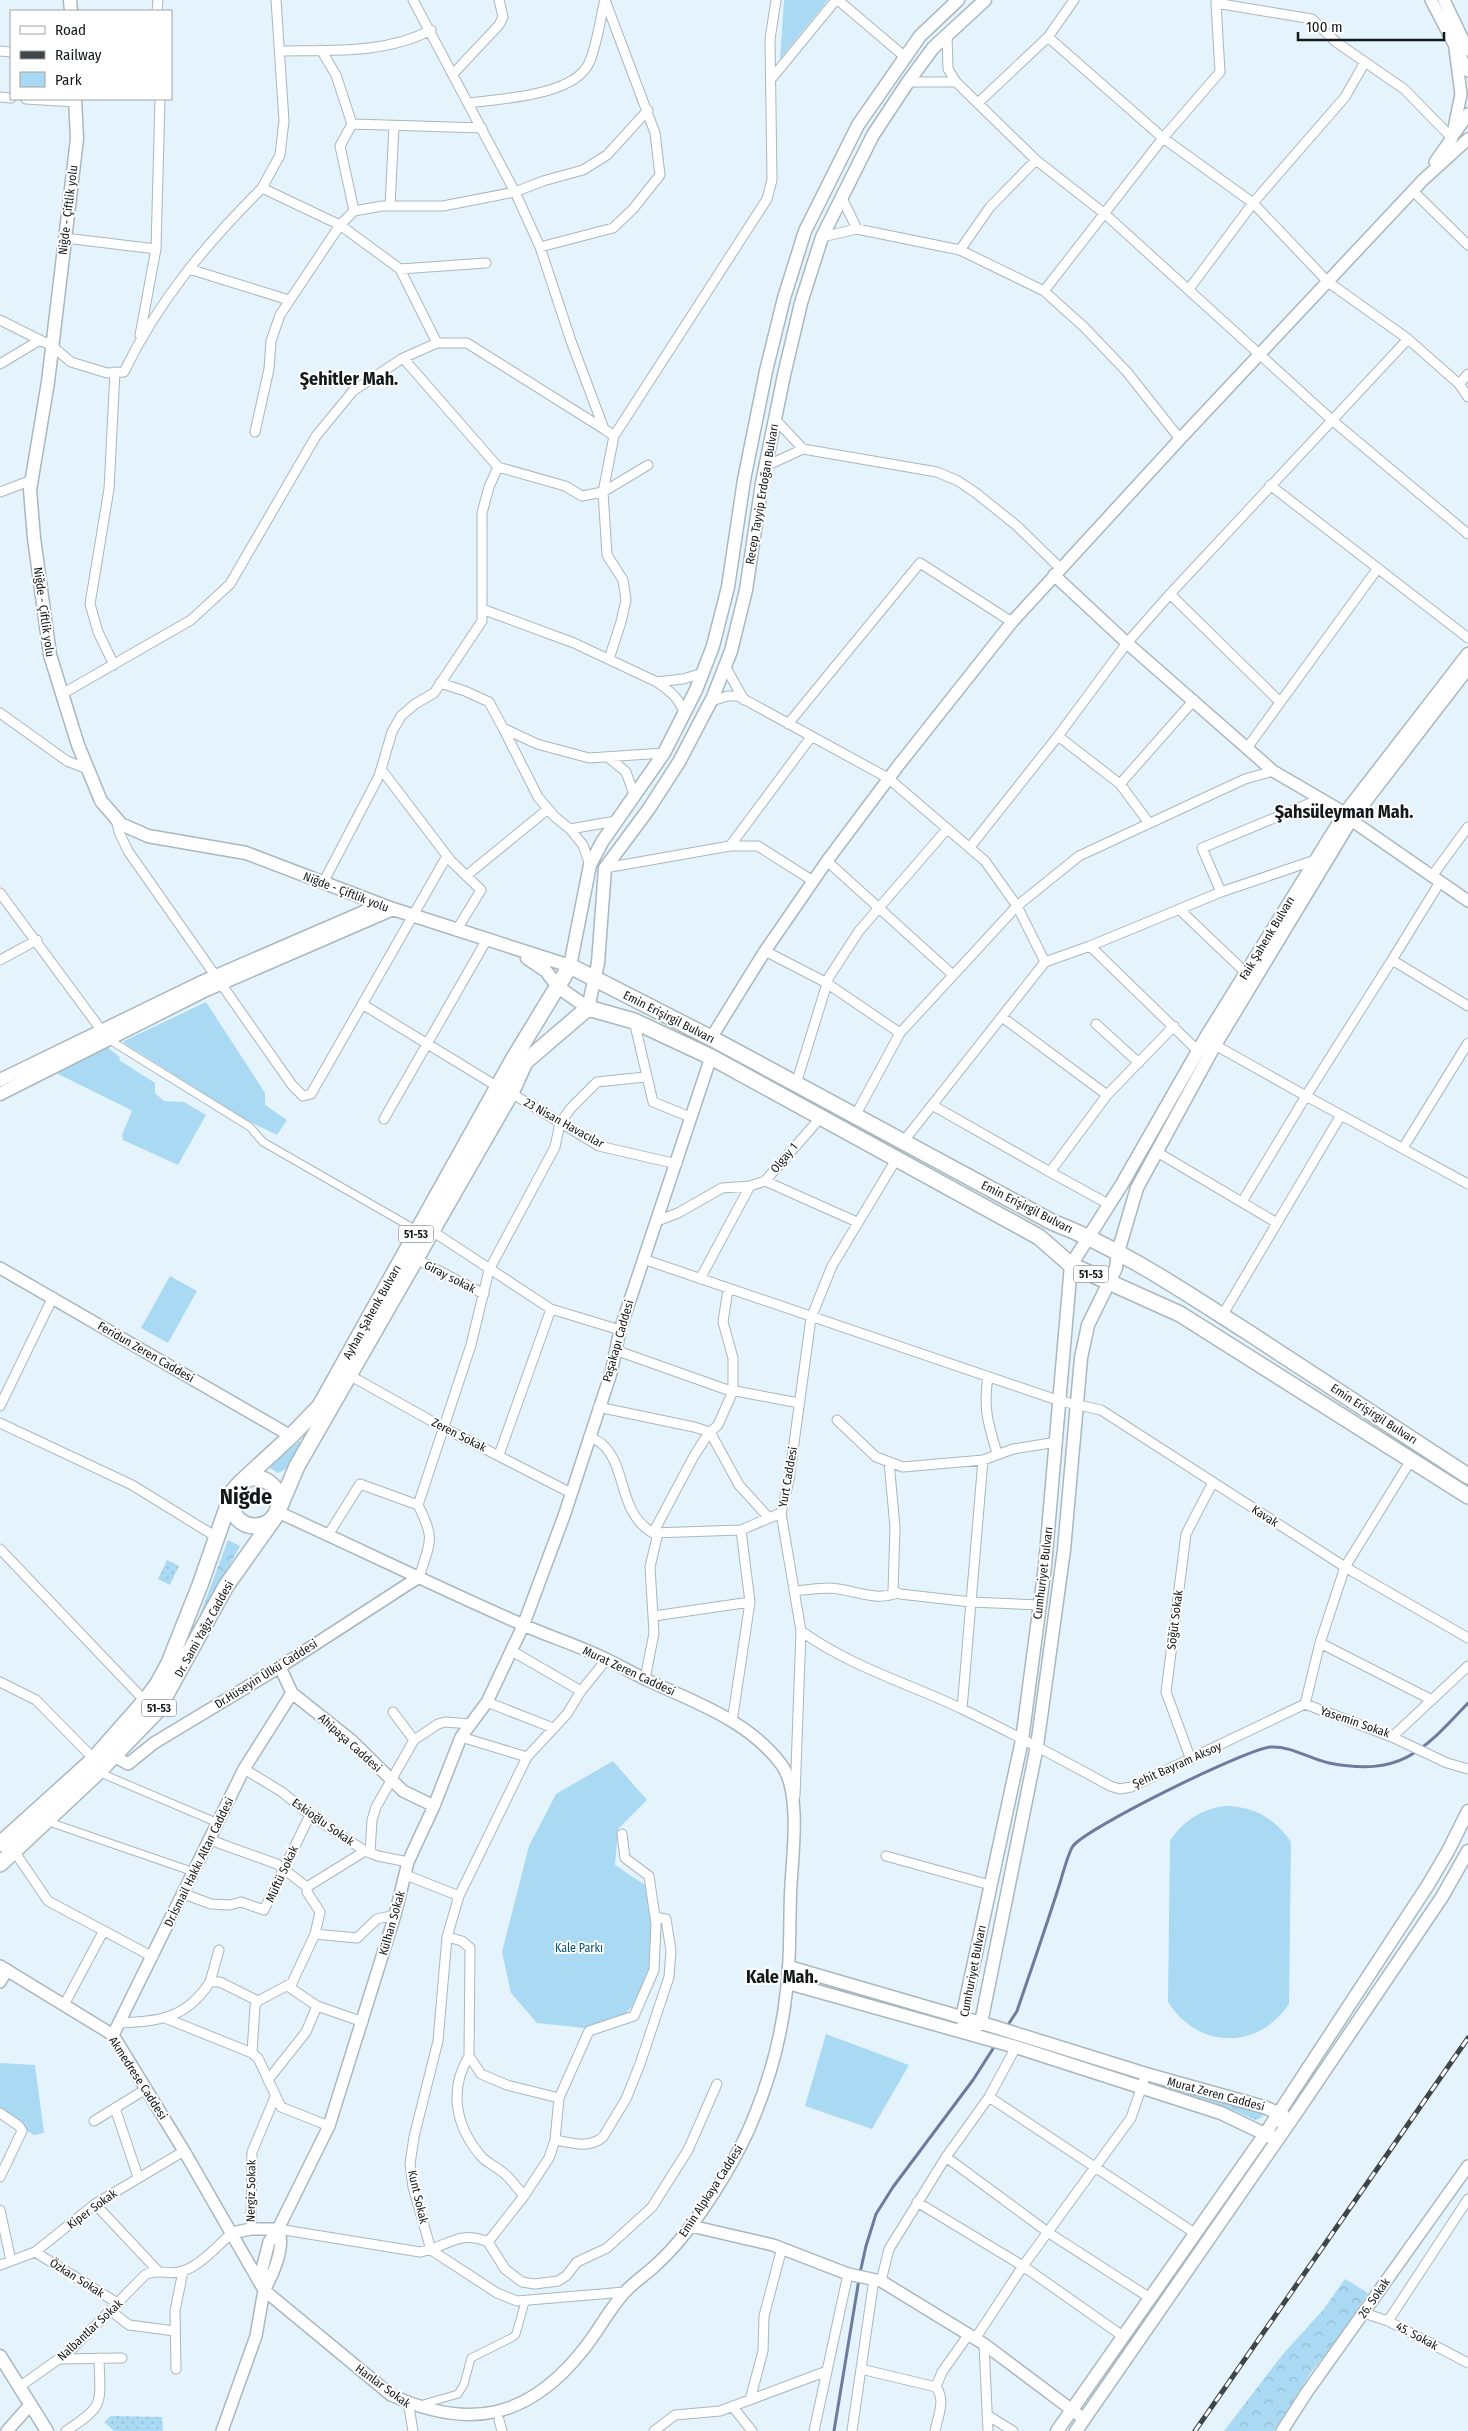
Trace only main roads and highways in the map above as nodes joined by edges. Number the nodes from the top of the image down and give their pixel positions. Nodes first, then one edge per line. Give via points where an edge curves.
1 (958, 0) edge
2 (985, 0) edge
3 (75, 100) edge
4 (1468, 654) edge
5 (1468, 668) edge
6 (1348, 817) junction
7 (380, 904) junction
8 (394, 910) junction
9 (517, 951) junction
10 (570, 966) junction
11 (594, 979) junction
12 (217, 980) junction
13 (558, 987) junction
14 (588, 1008) junction
15 (105, 1035) junction
16 (0, 1080) edge
17 (504, 1090) junction
18 (0, 1094) edge
19 (425, 1231) junction
20 (1090, 1237) junction
21 (1118, 1252) junction
22 (1071, 1265) junction
23 (1108, 1283) junction
24 (1468, 1476) edge
25 (236, 1487) junction
26 (1468, 1496) edge
27 (277, 1512) junction
28 (96, 1765) junction
29 (1468, 1811) edge
30 (7, 1848) edge
31 (1468, 1851) edge
32 (0, 1864) edge
33 (788, 1967) road end
34 (788, 1983) road end
35 (962, 2018) junction
36 (981, 2022) junction
37 (965, 2032) junction
38 (1279, 2112) junction
39 (1284, 2130) junction
40 (1264, 2134) junction
41 (0, 2356) edge
42 (47, 2431) edge
43 (1057, 2431) edge
44 (1076, 2431) edge

1 - 10 main road, Recep Tayyip Erdoğan Bulvarı via 920,36 858,125 806,231 784,298 764,380 744,480 728,587 713,646 664,753 590,865
2 - 11 main road, Recep Tayyip Erdoğan Bulvarı via 933,48 908,82 873,135 822,238 801,302 766,466 746,590 725,666 711,702 680,762 605,868 598,964
3 - 7 main road, Niğde - Çiftlik yolu via 77,139 52,346 30,490 50,655 88,769 101,801 121,824 148,836 246,853
4 - 6 main road, Faik Şahenk Bulvarı
5 - 6 main road, Faik Şahenk Bulvarı
6 - 20 main road, Faik Şahenk Bulvarı via 1315,860 1198,1051
6 - 21 main road, Faik Şahenk Bulvarı via 1215,1045 1137,1188
7 - 8 main road, Niğde - Çiftlik yolu
7 - 12 main road
8 - 9 main road, Niğde - Çiftlik yolu
8 - 12 main road
9 - 10 main road
9 - 13 main road via 546,971
10 - 11 main road, Emin Erişirgil Bulvarı / 51-53
10 - 13 main road, Ayhan Şahenk Bulvarı / 51-53
11 - 14 main road
11 - 20 main road, Emin Erişirgil Bulvarı / 51-53 via 711,1038 1052,1222
12 - 15 main road
13 - 14 main road
13 - 17 main road, Ayhan Şahenk Bulvarı / 51-53
14 - 17 main road, Ayhan Şahenk Bulvarı / 51-53 via 525,1062
14 - 22 main road, Emin Erişirgil Bulvarı / 51-53 via 634,1021 711,1056 1039,1237
15 - 16 main road
15 - 18 main road
17 - 19 main road, Ayhan Şahenk Bulvarı / 51-53
19 - 25 main road, Ayhan Şahenk Bulvarı / 51-53 via 320,1406
19 - 27 main road, Ayhan Şahenk Bulvarı / 51-53 via 416,1259 297,1466
20 - 21 main road, Emin Erişirgil Bulvarı / 51-53
20 - 22 main road, Faik Şahenk Bulvarı
21 - 23 main road, Faik Şahenk Bulvarı via 1116,1268
21 - 24 main road, Emin Erişirgil Bulvarı / 51-53
22 - 23 main road, Emin Erişirgil Bulvarı / 51-53
22 - 35 main road, Cumhuriyet Bulvarı via 1040,1605 1022,1740
23 - 26 main road, Emin Erişirgil Bulvarı / 51-53 via 1180,1314
23 - 36 main road, Cumhuriyet Bulvarı via 1088,1325 1081,1358 1064,1550 1037,1746
25 - 27 main road via 249,1478 265,1479 277,1490
25 - 27 main road via 232,1508 242,1522 259,1526
25 - 28 main road, Dr. Sami Yağız Caddesi / 51-53 via 169,1663 145,1701
27 - 28 main road, Dr. Sami Yağız Caddesi / 51-53 via 226,1586 157,1711 114,1756
28 - 30 main road, Dr. Sami Yağız Caddesi / 51-53
28 - 30 main road, Dr. Sami Yağız Caddesi / 51-53 via 46,1821
29 - 38 main road via 1428,1885
30 - 32 main road, Dr. Sami Yağız Caddesi / 51-53
31 - 39 main road via 1442,1897
33 - 35 main road, Murat Zeren Caddesi
34 - 37 main road, Murat Zeren Caddesi
35 - 36 main road, Murat Zeren Caddesi
35 - 37 main road, Cumhuriyet Bulvarı
36 - 37 main road, Cumhuriyet Bulvarı
36 - 38 main road, Murat Zeren Caddesi
37 - 40 main road, Murat Zeren Caddesi via 1221,2113
38 - 39 main road, Murat Zeren Caddesi via 1284,2119
38 - 40 main road
39 - 40 main road via 1275,2138
39 - 44 main road
40 - 43 main road
41 - 42 main road

